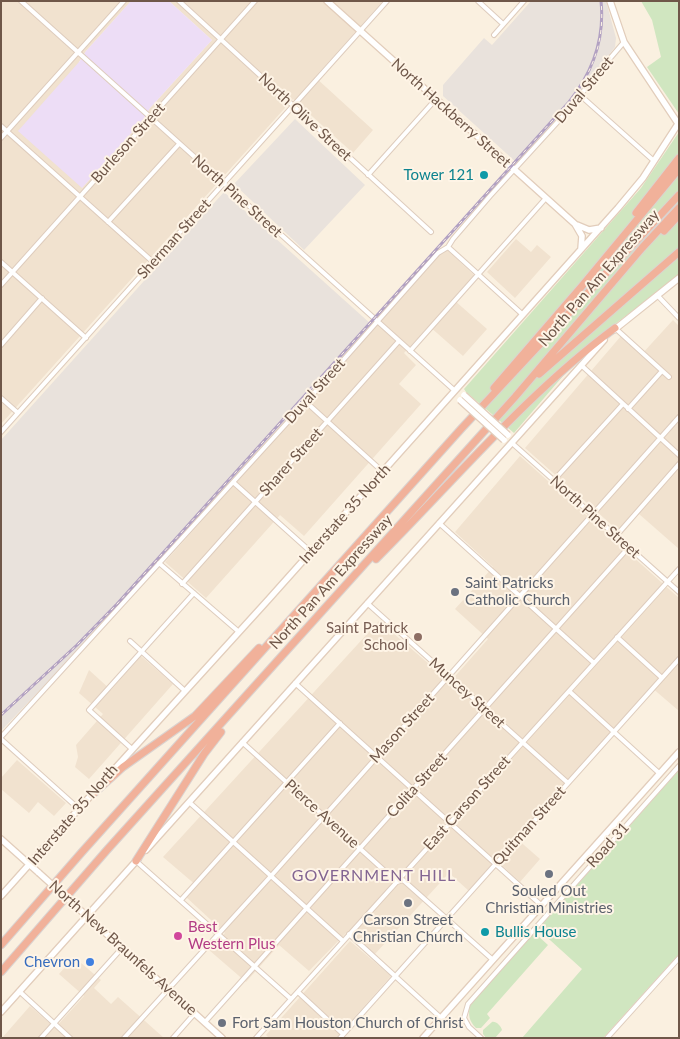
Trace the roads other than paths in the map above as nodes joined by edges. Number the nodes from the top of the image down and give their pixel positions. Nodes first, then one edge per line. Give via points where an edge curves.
1 (21, 1) edge
2 (124, 1) edge
3 (180, 1) edge
4 (256, 1) edge
5 (327, 1) edge
6 (387, 1) edge
7 (478, 1) edge
8 (524, 1) edge
9 (610, 1) edge
10 (503, 24) junction
11 (360, 31) junction
12 (494, 35) dead end
13 (222, 39) junction
14 (624, 42) junction
15 (78, 53) junction
16 (581, 96) junction
17 (436, 100) junction
18 (294, 106) junction
19 (151, 118) junction
20 (678, 124) edge
21 (1, 126) edge
22 (8, 131) junction
23 (1, 138) edge
24 (179, 144) junction
25 (679, 158) edge
26 (654, 161) junction
27 (514, 169) junction
28 (679, 169) edge
29 (368, 175) junction
30 (225, 184) junction
31 (658, 190) junction
32 (679, 195) edge
33 (80, 197) junction
34 (546, 198) junction
35 (679, 208) edge
36 (679, 215) edge
37 (108, 222) junction
38 (575, 224) junction
39 (601, 228) junction
40 (431, 232) dead end
41 (448, 247) junction
42 (580, 251) junction
43 (679, 252) edge
44 (1, 262) edge
45 (153, 262) junction
46 (629, 264) junction
47 (13, 272) junction
48 (479, 274) junction
49 (679, 278) edge
50 (1, 285) edge
51 (657, 295) junction
52 (42, 298) junction
53 (522, 314) junction
54 (679, 318) edge
55 (377, 321) junction
56 (615, 328) junction
57 (86, 338) junction
58 (399, 341) junction
59 (1, 345) edge
60 (410, 351) junction
61 (581, 365) junction
62 (662, 371) junction
63 (669, 377) dead end
64 (454, 390) junction
65 (515, 397) junction
66 (1, 398) edge
67 (306, 402) junction
68 (623, 404) junction
69 (628, 409) junction
70 (18, 413) junction
71 (679, 417) edge
72 (327, 421) junction
73 (460, 429) junction
74 (1, 432) edge
75 (660, 438) junction
76 (512, 442) junction
77 (679, 455) edge
78 (679, 464) edge
79 (382, 471) junction
80 (554, 480) junction
81 (233, 482) junction
82 (255, 502) junction
83 (592, 514) junction
84 (439, 522) junction
85 (616, 536) junction
86 (629, 547) junction
87 (311, 552) junction
88 (159, 563) junction
89 (679, 569) edge
90 (667, 582) junction
91 (349, 583) junction
92 (182, 584) junction
93 (679, 592) edge
94 (194, 593) junction
95 (520, 596) junction
96 (367, 603) junction
97 (302, 606) junction
98 (557, 629) junction
99 (306, 631) junction
100 (239, 632) junction
101 (617, 637) junction
102 (130, 641) dead end
103 (142, 652) junction
104 (679, 659) edge
105 (594, 663) junction
106 (449, 676) junction
107 (662, 678) junction
108 (295, 683) junction
109 (185, 691) junction
110 (569, 691) junction
111 (484, 709) junction
112 (340, 723) junction
113 (615, 731) junction
114 (1, 738) edge
115 (242, 742) junction
116 (522, 742) junction
117 (132, 749) junction
118 (679, 752) edge
119 (377, 756) junction
120 (679, 766) edge
121 (659, 773) junction
122 (287, 782) junction
123 (568, 783) junction
124 (414, 789) junction
125 (92, 795) junction
126 (189, 802) junction
127 (79, 809) junction
128 (324, 816) junction
129 (450, 822) junction
130 (1, 839) edge
131 (234, 842) junction
132 (360, 848) junction
133 (136, 861) junction
134 (29, 864) junction
135 (495, 864) junction
136 (271, 876) junction
137 (397, 882) junction
138 (44, 895) junction
139 (1, 896) edge
140 (181, 900) junction
141 (541, 905) junction
142 (307, 908) junction
143 (87, 917) junction
144 (447, 918) junction
145 (45, 921) junction
146 (218, 934) junction
147 (349, 934) junction
148 (1, 939) edge
149 (343, 941) junction
150 (1, 945) edge
151 (122, 948) junction
152 (679, 958) edge
153 (493, 960) junction
154 (255, 966) junction
155 (1, 972) edge
156 (395, 976) junction
157 (1, 979) edge
158 (168, 989) junction
159 (19, 991) junction
160 (298, 992) junction
161 (290, 1000) junction
162 (1, 1012) edge
163 (195, 1013) junction
164 (441, 1018) junction
165 (205, 1022) junction
166 (54, 1024) junction
167 (343, 1034) junction
168 (41, 1038) edge
169 (70, 1038) edge
170 (124, 1038) edge
171 (173, 1038) edge
172 (222, 1038) edge
173 (256, 1038) edge
174 (340, 1038) edge
175 (423, 1038) edge
176 (481, 1038) edge
177 (607, 1038) edge

1 - 15 street, North Pine Street
2 - 15 street
3 - 13 street, North Olive Street
4 - 13 street, Burleson Street
5 - 11 main road, North Hackberry Street
6 - 11 street, Sherman Street
7 - 10 street
8 - 10 street
9 - 14 main road
10 - 12 street
11 - 17 main road, North Hackberry Street
11 - 18 street, Sherman Street
13 - 18 street, North Olive Street
13 - 19 street, Burleson Street
14 - 16 street, Duval Street
14 - 20 main road
15 - 19 street, North Pine Street
15 - 22 street
16 - 26 street
16 - 27 street, Duval Street
17 - 27 main road, North Hackberry Street
17 - 29 street
18 - 29 street, North Olive Street
18 - 30 street, Sherman Street
19 - 24 street, North Pine Street
19 - 33 street, Burleson Street
20 - 26 main road, Interstate 35 North
21 - 22 street
22 - 23 street
22 - 33 street
24 - 30 street, North Pine Street
24 - 37 street
25 - 31 highway
26 - 39 main road, Interstate 35 North
27 - 34 main road, North Hackberry Street
27 - 41 street, Duval Street
28 - 31 highway
29 - 40 street, North Olive Street
30 - 45 street, Sherman Street
30 - 55 street, North Pine Street
31 - 73 highway
32 - 73 highway, North Pan Am Expressway
33 - 37 street
33 - 47 street, Burleson Street
34 - 38 main road, North Hackberry Street
34 - 48 street
35 - 46 highway, North Pan Am Expressway
36 - 46 highway via 641,256
37 - 45 street
38 - 39 main road via 589,230
38 - 42 main road via 582,236
39 - 42 main road, Interstate 35 North
41 - 48 street
41 - 55 street, Duval Street via 438,253
42 - 53 main road, Interstate 35 North
43 - 65 highway
44 - 47 street
45 - 57 street, Sherman Street
46 - 65 highway, North Pan Am Expressway
47 - 50 street, Burleson Street
47 - 52 street
48 - 53 street
48 - 60 street
49 - 51 main road
51 - 54 street
51 - 56 main road
52 - 57 street
52 - 59 street
53 - 64 main road, Interstate 35 North
55 - 58 street, North Pine Street
55 - 67 street, Duval Street
56 - 61 main road
56 - 62 street
56 - 91 highway via 521,410
57 - 70 street, Sherman Street
58 - 60 street, North Pine Street
58 - 72 street, Sharer Street
60 - 64 street, North Pine Street
61 - 68 street
61 - 76 main road
62 - 63 street
62 - 69 street
64 - 76 main road, North Pine Street, bridge
64 - 79 main road, Interstate 35 North
65 - 91 highway, North Pan Am Expressway
66 - 70 street
67 - 72 street
67 - 81 street, Duval Street
68 - 69 street
68 - 80 street
69 - 75 street
70 - 74 street, Sherman Street
71 - 75 street, Mason Street
72 - 79 street
72 - 82 street, Sharer Street
73 - 97 highway, North Pan Am Expressway
75 - 77 street
75 - 83 street, Mason Street
76 - 80 street, North Pine Street
76 - 84 main road
78 - 85 street
79 - 87 main road, Interstate 35 North
80 - 83 street, North Pine Street
81 - 82 street
81 - 88 street, Duval Street
82 - 87 street
82 - 92 street, Sharer Street
83 - 85 street, North Pine Street
83 - 95 street, Mason Street
84 - 95 street
84 - 96 main road
85 - 86 street, North Pine Street
86 - 90 street, North Pine Street
86 - 98 street, Colita Street
87 - 100 main road, Interstate 35 North
88 - 92 street
88 - 114 street, Duval Street
89 - 90 street, East Carson Street
90 - 93 street, North Pine Street
90 - 101 street, East Carson Street
91 - 99 highway, North Pan Am Expressway
92 - 94 street
94 - 100 street
94 - 103 street
95 - 98 street
95 - 106 street, Mason Street
96 - 106 street, Muncey Street
96 - 108 main road
97 - 125 highway via 242,664 195,716 123,767
97 - 138 highway, North Pan Am Expressway
98 - 105 street
98 - 111 street, Colita Street
99 - 133 highway via 209,746
99 - 145 highway, North Pan Am Expressway
100 - 109 main road, Interstate 35 North
101 - 105 street, East Carson Street
101 - 107 street
102 - 103 street
103 - 109 street
103 - 117 street via 89,710
104 - 107 street, Quitman Street
105 - 110 street, East Carson Street
106 - 111 street, Muncey Street
106 - 119 street, Mason Street
107 - 113 street, Quitman Street
108 - 112 street
108 - 115 main road
109 - 117 main road, Interstate 35 North
110 - 113 street
110 - 116 street, East Carson Street
111 - 116 street, Muncey Street
111 - 124 street, Colita Street
112 - 119 street
112 - 122 street
113 - 121 street
113 - 123 street, Quitman Street
114 - 127 street
115 - 122 street, Pierce Avenue
115 - 126 main road
116 - 123 street, Muncey Street
116 - 129 street, East Carson Street
117 - 125 main road, Interstate 35 North
118 - 121 main road
119 - 124 street
119 - 128 street, Mason Street
120 - 176 street, Road 31 via 474,996 464,1017
121 - 141 main road
122 - 128 street, Pierce Avenue
122 - 131 street
123 - 135 street, Quitman Street
124 - 129 street
124 - 132 street, Colita Street
125 - 127 main road, Interstate 35 North
126 - 131 street
126 - 133 main road
127 - 134 main road, Interstate 35 North
128 - 132 street, Pierce Avenue
128 - 136 street, Mason Street
129 - 135 street
129 - 137 street, East Carson Street
130 - 134 main road, North New Braunfels Avenue
131 - 136 street
131 - 140 street
132 - 137 street, Pierce Avenue
132 - 142 street, Colita Street
133 - 140 street
133 - 143 main road
134 - 139 main road, Interstate 35 North
134 - 143 main road, North New Braunfels Avenue, bridge
135 - 141 street
135 - 144 street, Quitman Street
136 - 142 street
136 - 146 street, Mason Street
137 - 144 street, Pierce Avenue via 403,880
137 - 147 street, East Carson Street
138 - 148 highway
138 - 150 highway, North Pan Am Expressway
140 - 146 street
141 - 153 main road
142 - 149 street
142 - 154 street, Colita Street
143 - 151 main road, North New Braunfels Avenue
143 - 159 main road
144 - 153 street, Pierce Avenue
144 - 156 street, Quitman Street
145 - 155 highway, North Pan Am Expressway
145 - 157 highway
146 - 154 street
146 - 158 street, Mason Street
147 - 149 street, East Carson Street
147 - 156 street
149 - 160 street, East Carson Street
151 - 158 main road, North New Braunfels Avenue
151 - 166 street
152 - 177 street
153 - 164 main road
154 - 161 street
154 - 165 street, Colita Street
156 - 164 street
156 - 167 street, Quitman Street
158 - 163 main road, North New Braunfels Avenue
158 - 170 street, Mason Street
159 - 162 main road
159 - 166 street
160 - 161 street, East Carson Street
160 - 167 street
161 - 173 street, East Carson Street
163 - 165 main road, North New Braunfels Avenue
163 - 171 street
164 - 175 main road
165 - 172 main road, North New Braunfels Avenue
166 - 168 street
166 - 169 street
167 - 174 street, Quitman Street

